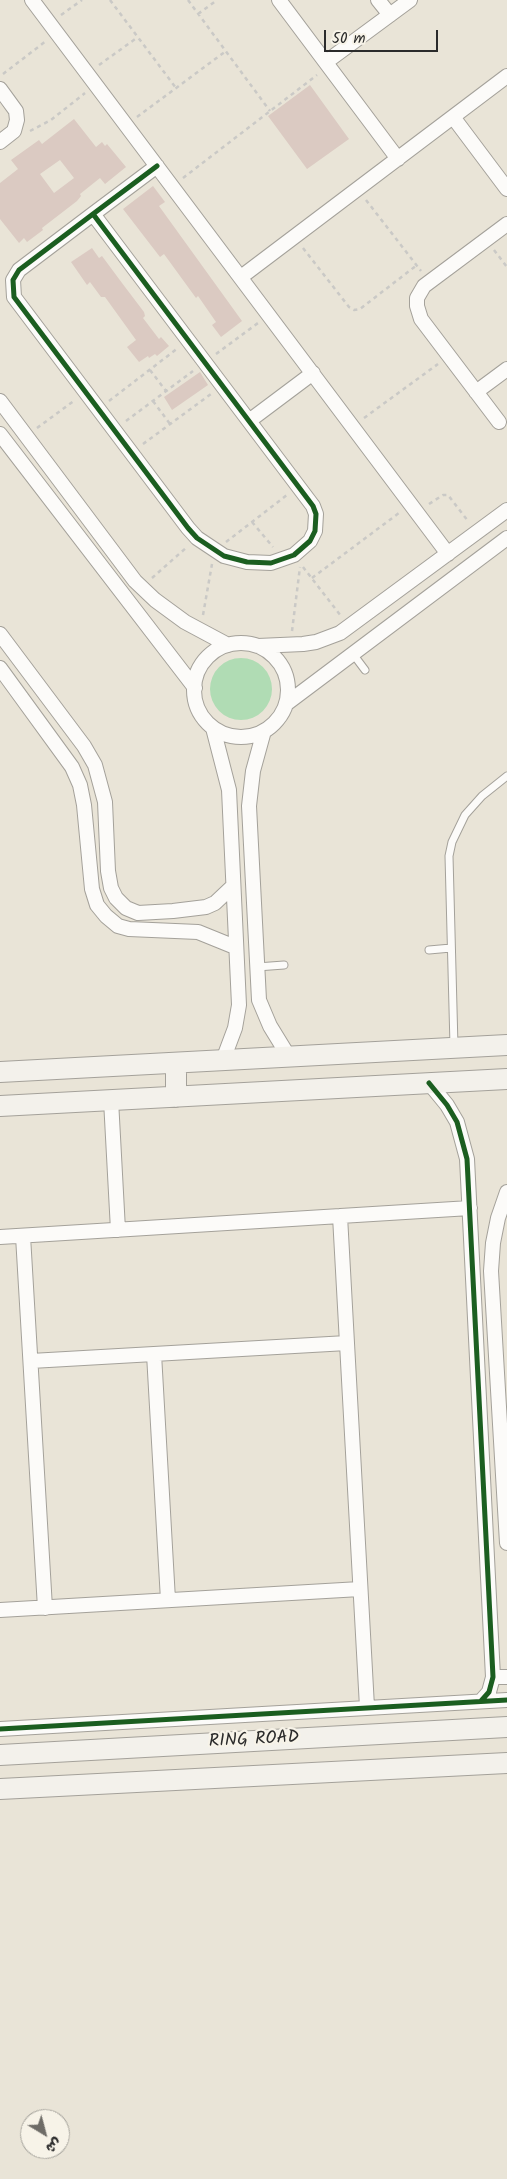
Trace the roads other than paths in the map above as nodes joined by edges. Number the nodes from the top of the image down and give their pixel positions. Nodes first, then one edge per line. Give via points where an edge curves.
1 (32, 0) edge
2 (279, 0) edge
3 (378, 0) edge
4 (410, 0) edge
5 (390, 15) junction
6 (327, 64) junction
7 (507, 76) edge
8 (0, 89) edge
9 (453, 117) junction
10 (5, 138) edge
11 (398, 159) junction
12 (157, 166) junction
13 (507, 189) edge
14 (93, 214) junction
15 (507, 224) edge
16 (241, 277) junction
17 (507, 370) edge
18 (313, 373) junction
19 (476, 392) junction
20 (0, 401) edge
21 (249, 422) junction
22 (499, 422) dead end
23 (0, 434) edge
24 (507, 510) edge
25 (507, 538) edge
26 (448, 554) junction
27 (405, 586) junction
28 (419, 604) junction
29 (0, 634) edge
30 (228, 645) junction
31 (258, 646) junction
32 (352, 654) junction
33 (0, 668) edge
34 (364, 670) dead end
35 (194, 688) junction
36 (286, 704) junction
37 (213, 728) junction
38 (264, 731) junction
39 (507, 776) edge
40 (233, 886) junction
41 (235, 948) junction
42 (450, 948) junction
43 (429, 950) dead end
44 (284, 965) dead end
45 (257, 967) junction
46 (507, 1045) edge
47 (454, 1048) junction
48 (289, 1056) junction
49 (223, 1060) junction
50 (176, 1063) junction
51 (0, 1072) edge
52 (507, 1079) edge
53 (429, 1083) junction
54 (176, 1097) junction
55 (111, 1100) junction
56 (0, 1106) edge
57 (507, 1192) edge
58 (470, 1208) junction
59 (340, 1216) junction
60 (118, 1230) junction
61 (23, 1236) junction
62 (0, 1237) edge
63 (347, 1342) junction
64 (154, 1354) junction
65 (30, 1361) junction
66 (507, 1516) edge
67 (507, 1539) edge
68 (507, 1543) edge
69 (360, 1589) junction
70 (168, 1600) junction
71 (45, 1608) junction
72 (0, 1610) edge
73 (500, 1677) edge
74 (507, 1700) edge
75 (481, 1701) junction
76 (367, 1707) junction
77 (507, 1727) edge
78 (0, 1729) edge
79 (0, 1755) edge
80 (507, 1762) edge
81 (0, 1789) edge

1 - 12 street
2 - 6 street
3 - 5 street
4 - 5 street
5 - 6 street
6 - 11 street
7 - 9 street
8 - 10 street via 17,116 16,126
9 - 11 street
9 - 13 street
11 - 16 street
12 - 14 street
12 - 16 street
14 - 21 street
14 - 21 street via 19,270 12,286 17,303 197,538 214,550 247,562 283,560 303,549 315,531 316,514 299,486
15 - 19 street via 429,282 417,298 418,312
16 - 18 street
17 - 19 street
18 - 21 street
18 - 26 street
19 - 22 street
20 - 30 street via 124,569 170,612
23 - 35 street
24 - 26 street
25 - 28 street
26 - 27 street
27 - 28 street
27 - 31 street via 350,627 316,642
28 - 32 street
29 - 40 street via 95,765 104,802 108,871 116,898 126,908 138,913 173,911 206,907
30 - 31 street
30 - 35 street via 204,662
31 - 36 street via 269,652 284,670 288,692
32 - 34 lane
32 - 36 street
33 - 41 street via 72,767 80,785 92,889 97,905 106,916 118,926 129,929 198,932
35 - 37 street via 199,710
36 - 38 street via 281,715
37 - 38 street via 244,737
37 - 40 street via 229,790
38 - 45 street via 253,770 249,806
39 - 42 lane via 472,804 452,842 448,875
40 - 41 street
41 - 49 street via 238,1017
42 - 43 lane
42 - 47 lane
44 - 45 lane
45 - 48 street via 261,1007
46 - 47 street
47 - 48 street
48 - 49 street
49 - 50 street
50 - 51 street
50 - 54 street
52 - 53 street
53 - 54 street
53 - 58 street via 447,1105 463,1140
54 - 55 street
55 - 56 street
55 - 60 street
57 - 66 street via 498,1218 491,1271
58 - 59 street
58 - 73 street
59 - 60 street
59 - 63 street
60 - 61 street
61 - 62 street
61 - 65 street
63 - 64 street
63 - 69 street
64 - 65 street
64 - 70 street
65 - 71 street
66 - 67 street
67 - 68 street
69 - 70 street
69 - 76 street
70 - 71 street
71 - 72 street
73 - 75 street
74 - 75 street
75 - 76 street
76 - 78 street
77 - 79 street, RING ROAD
80 - 81 street, RING ROAD

